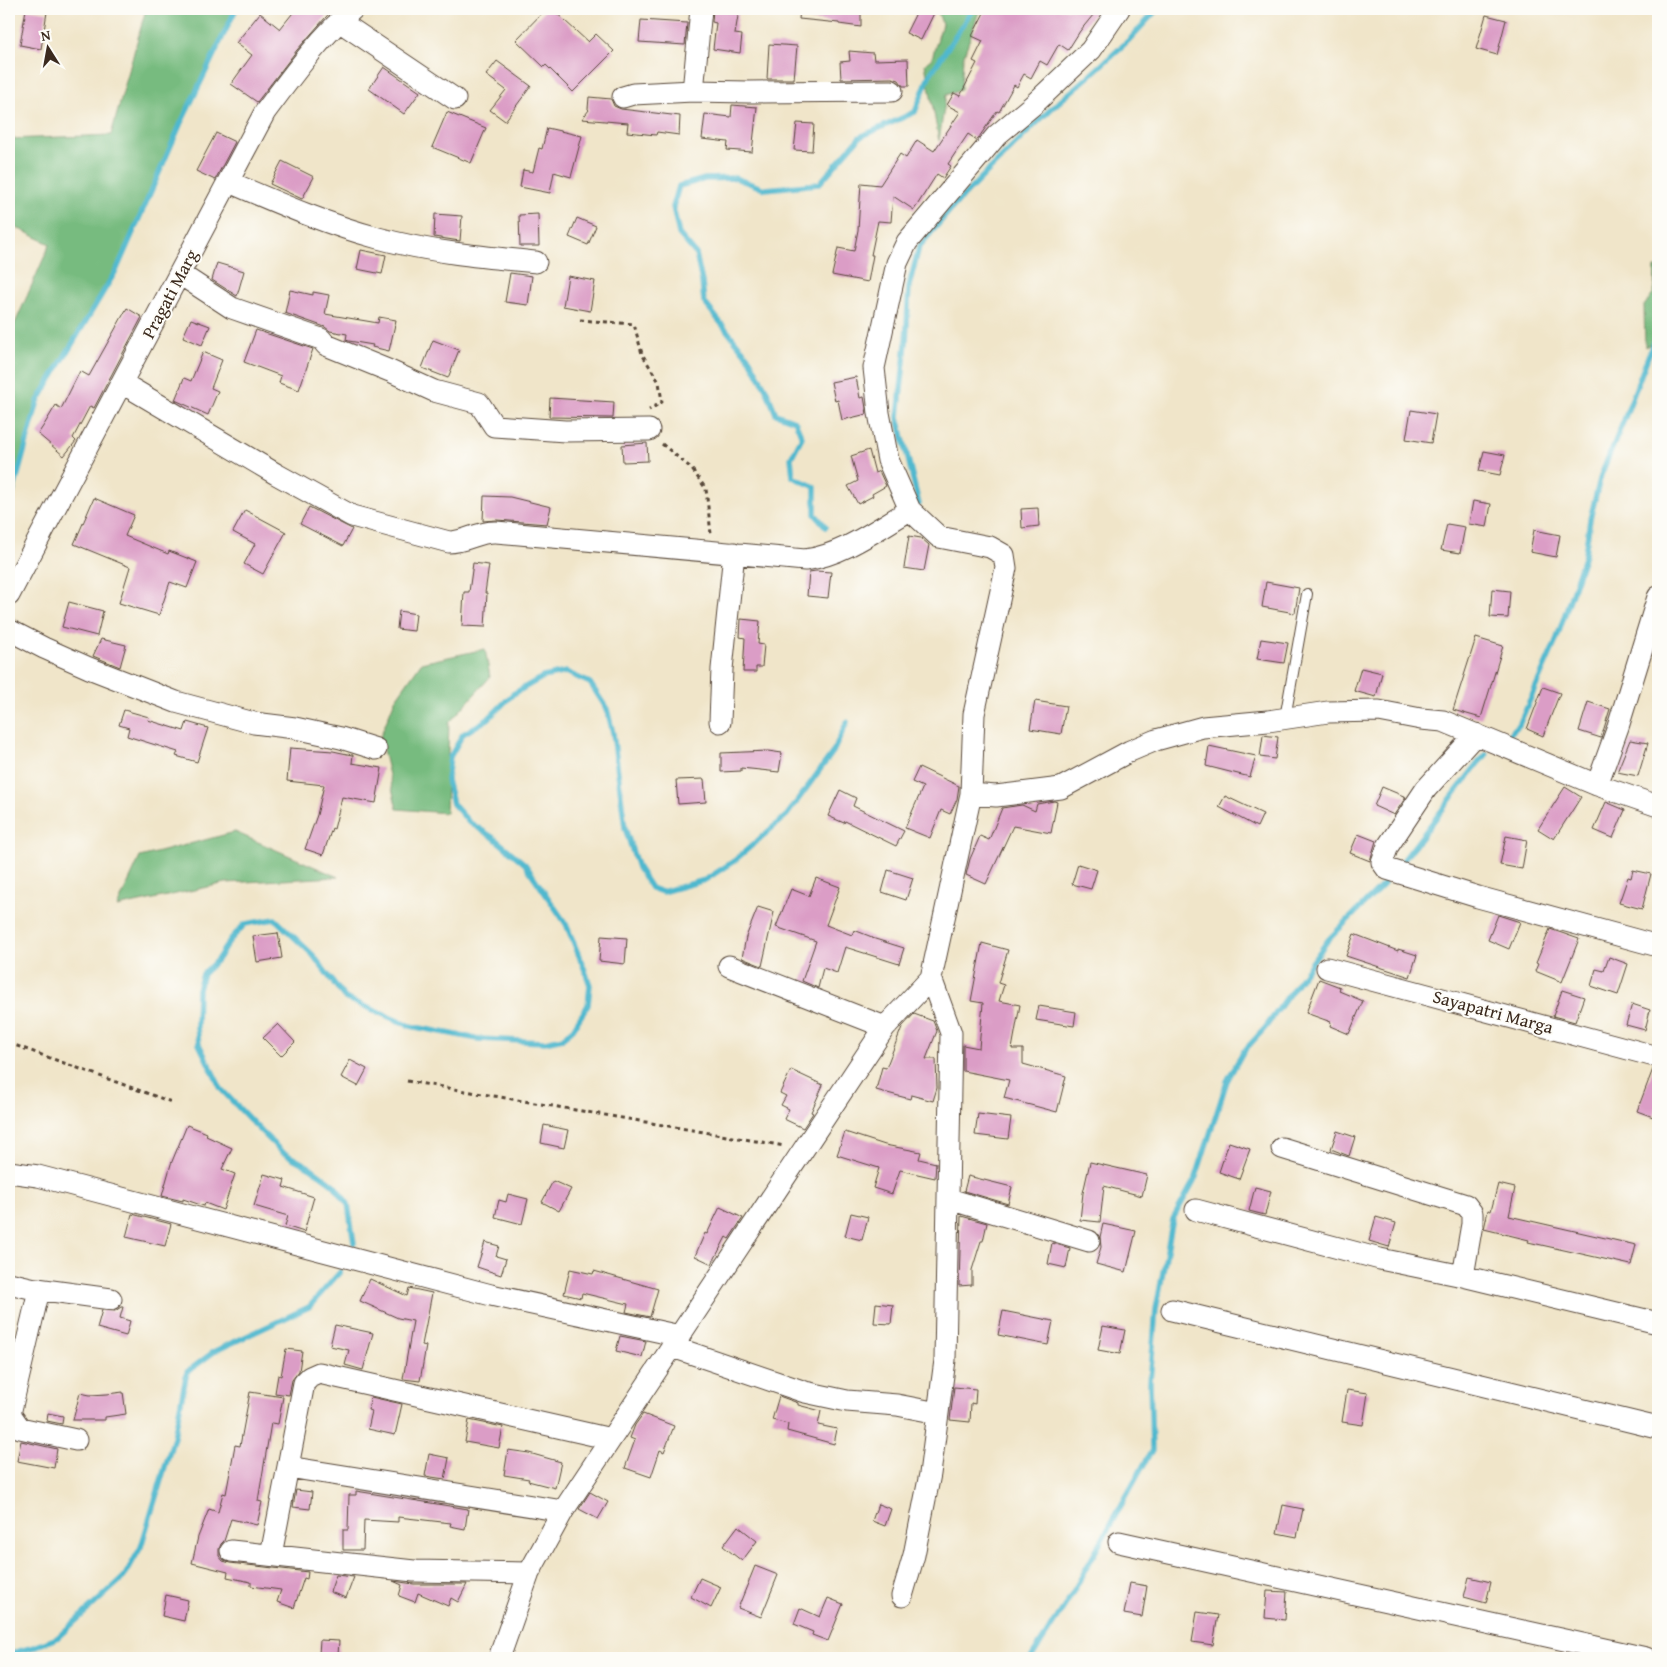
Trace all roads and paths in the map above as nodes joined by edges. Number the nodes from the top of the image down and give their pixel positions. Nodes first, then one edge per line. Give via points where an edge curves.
1 (701, 9) edge
2 (1118, 9) edge
3 (346, 15) edge
4 (692, 91) junction
5 (892, 91) dead end
6 (623, 98) dead end
7 (455, 99) dead end
8 (229, 182) junction
9 (536, 262) dead end
10 (180, 274) junction
11 (122, 383) junction
12 (649, 430) dead end
13 (910, 510) junction
14 (734, 554) junction
15 (9, 594) edge
16 (1307, 594) dead end
17 (1658, 597) edge
18 (9, 630) edge
19 (1285, 718) junction
20 (720, 722) dead end
21 (1476, 734) junction
22 (376, 749) dead end
23 (1597, 785) junction
24 (971, 794) junction
25 (1658, 806) edge
26 (1658, 946) edge
27 (729, 966) dead end
28 (1327, 968) dead end
29 (931, 978) junction
30 (885, 1027) junction
31 (9, 1043) edge
32 (1658, 1057) edge
33 (407, 1081) dead end
34 (174, 1103) dead end
35 (1282, 1148) dead end
36 (805, 1149) junction
37 (9, 1172) edge
38 (949, 1199) junction
39 (1196, 1210) dead end
40 (1089, 1241) dead end
41 (1463, 1276) junction
42 (9, 1283) edge
43 (38, 1289) junction
44 (111, 1299) dead end
45 (1172, 1310) dead end
46 (1658, 1323) edge
47 (676, 1342) junction
48 (938, 1413) junction
49 (1658, 1428) edge
50 (611, 1439) junction
51 (76, 1440) dead end
52 (288, 1467) junction
53 (563, 1511) junction
54 (1119, 1542) dead end
55 (231, 1551) dead end
56 (271, 1555) junction
57 (529, 1573) junction
58 (902, 1596) dead end
59 (499, 1658) edge
60 (1646, 1658) edge

1 - 4 street
2 - 13 street via 1092,50 997,135 969,167 907,242 897,263 874,368 878,413 888,460
3 - 7 street
3 - 8 street, Pragati Marg via 302,63 265,112
4 - 5 street
4 - 6 street via 633,94
8 - 9 street via 301,213 379,238 457,254
8 - 10 street, Pragati Marg
10 - 11 street, Pragati Marg
10 - 12 street via 232,308 321,340 326,345 434,391 479,403 494,426 565,431
11 - 14 street via 352,516 449,542 486,532
11 - 15 street, Pragati Marg
13 - 14 street via 822,558 805,560
13 - 24 street via 939,537 990,547 1004,555 1006,568 974,714
14 - 20 street
16 - 19 lane
17 - 23 street
18 - 22 street via 80,664 176,702 254,723 341,738
19 - 21 street via 1328,712 1379,711 1443,721
19 - 24 street via 1202,727 1156,740 1062,788 996,796
21 - 23 street
21 - 26 street via 1426,789 1388,846 1382,862 1387,869
23 - 25 street
24 - 29 street
27 - 30 street
28 - 32 street, Sayapatri Marga
29 - 30 street
29 - 38 street via 951,1033
30 - 36 street
31 - 34 path
33 - 36 path
35 - 41 street via 1466,1205 1472,1218
36 - 47 street
37 - 47 street via 38,1176
38 - 40 street
38 - 48 street via 945,1360
39 - 41 street via 1380,1259
41 - 46 street
42 - 43 street
43 - 44 street
43 - 51 street via 10,1414 20,1428
45 - 49 street
47 - 48 street via 805,1392
47 - 50 street
48 - 58 street via 918,1537
50 - 52 street via 319,1373 304,1383
50 - 53 street
52 - 53 street
52 - 56 street
53 - 57 street
54 - 60 street
55 - 56 street
56 - 57 street via 414,1571
57 - 59 street

